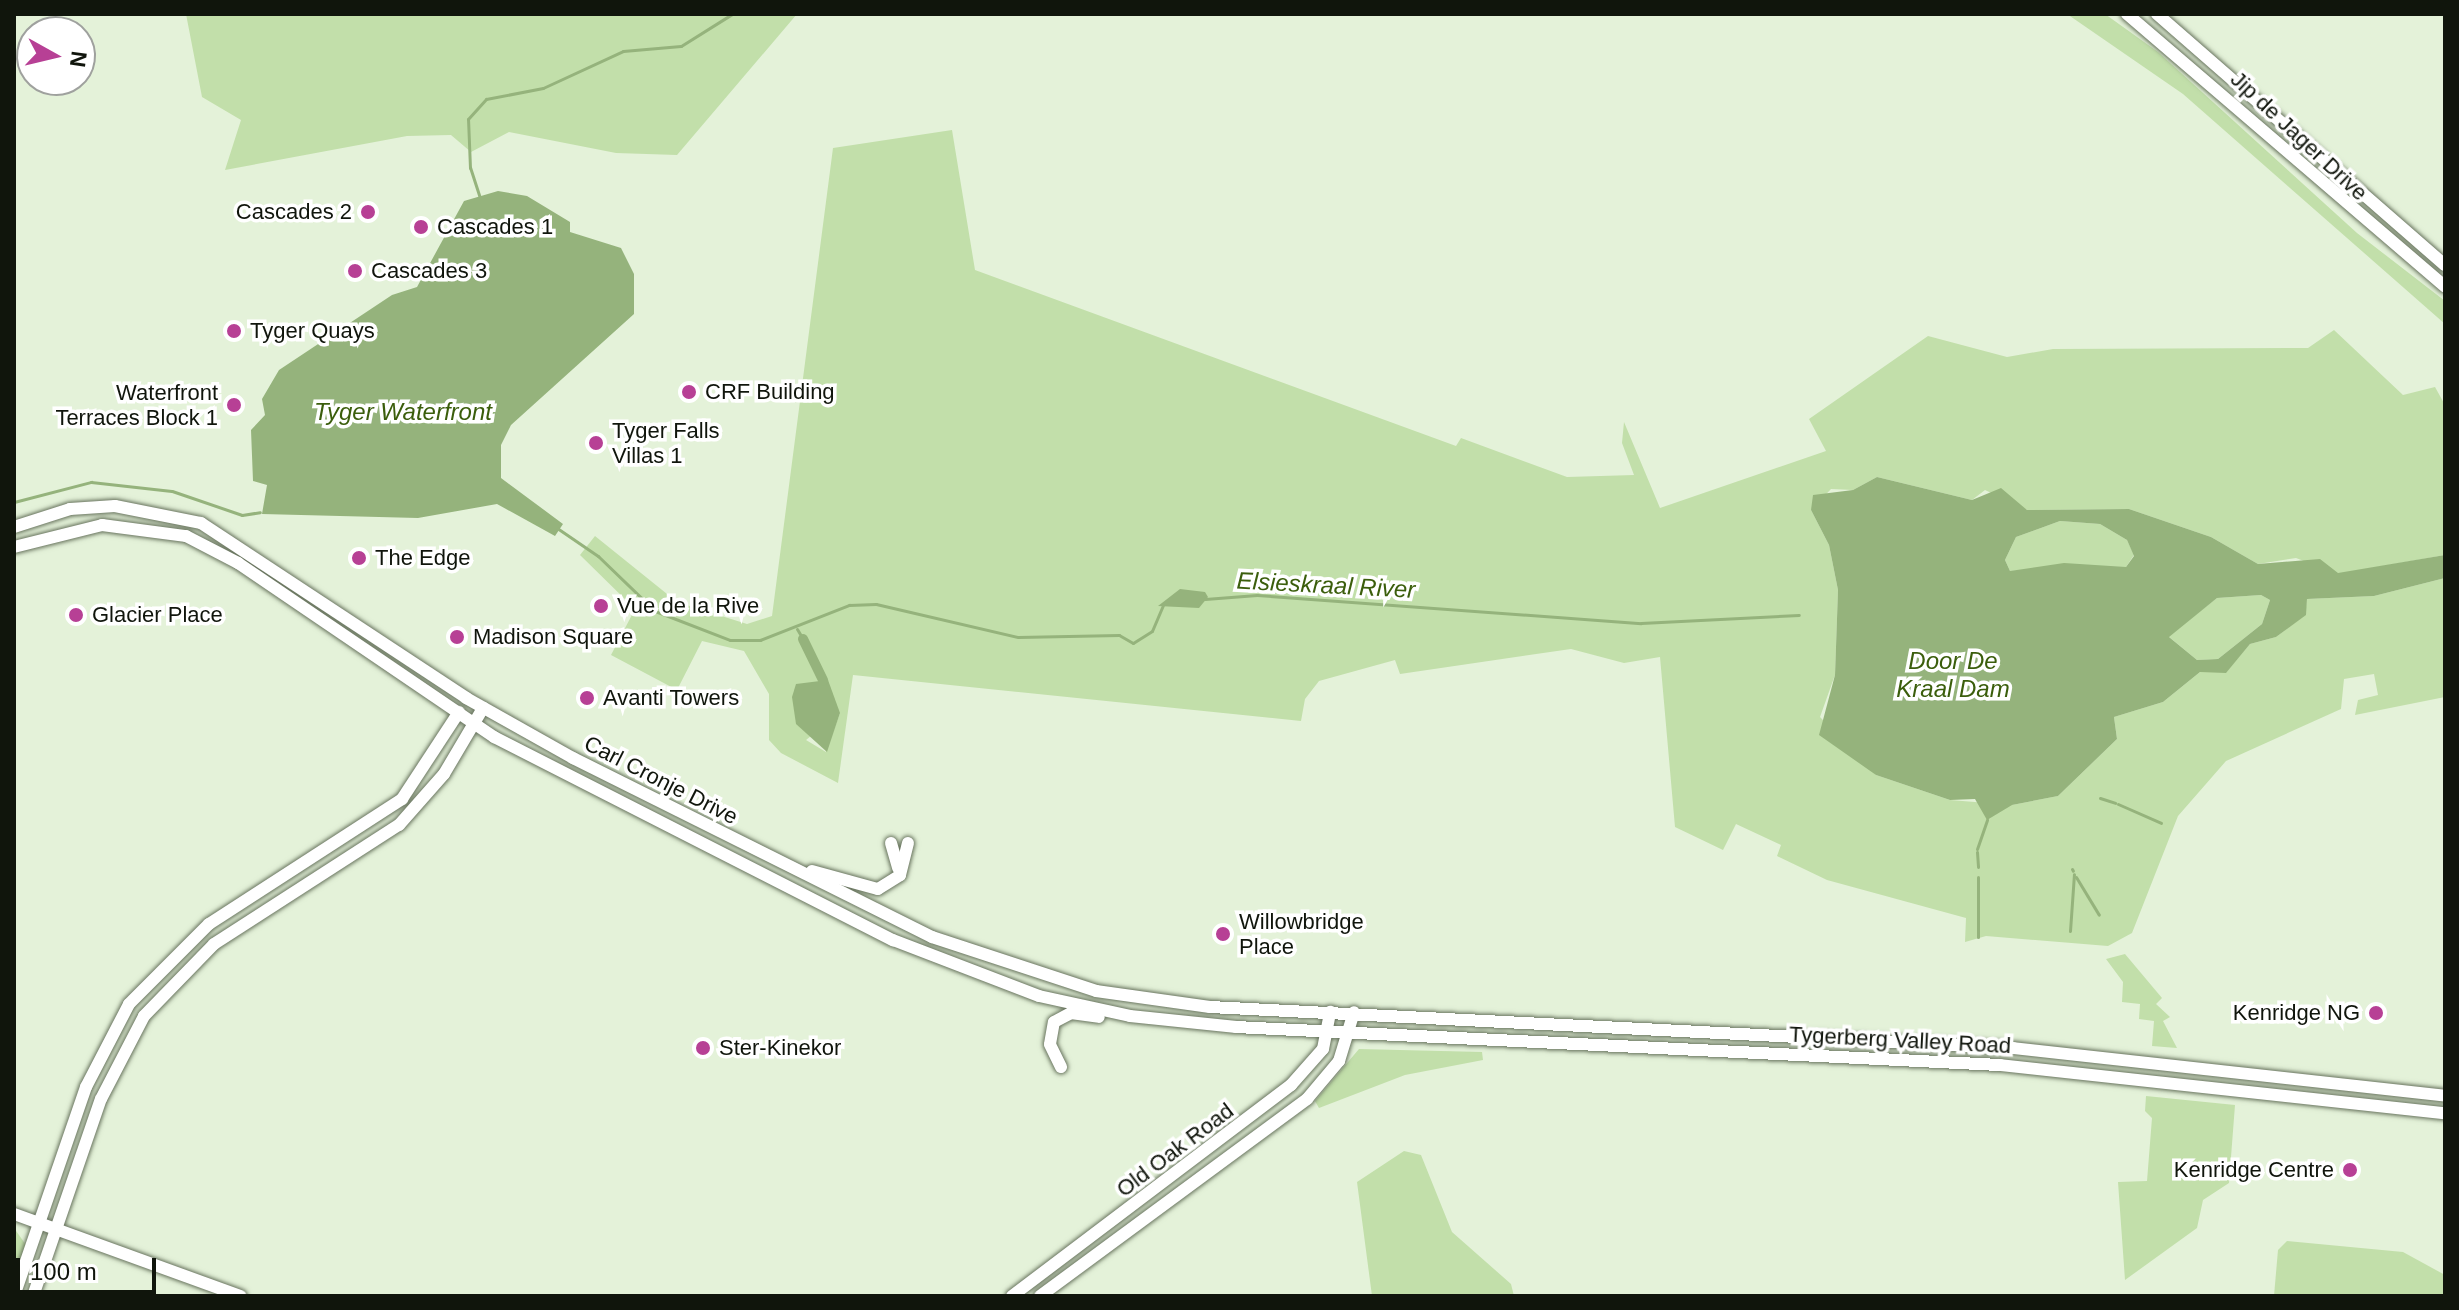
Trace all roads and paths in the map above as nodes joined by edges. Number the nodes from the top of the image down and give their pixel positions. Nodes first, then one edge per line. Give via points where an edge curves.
1 (2127, 14) edge
2 (2157, 14) edge
3 (2445, 265) edge
4 (2445, 287) edge
5 (14, 527) edge
6 (14, 547) edge
7 (466, 698) junction
8 (483, 708) junction
9 (457, 716) junction
10 (473, 726) junction
11 (891, 843) dead end
12 (908, 843) dead end
13 (788, 866) junction
14 (899, 876) junction
15 (1330, 1012) junction
16 (1354, 1012) junction
17 (1130, 1016) junction
18 (1303, 1032) junction
19 (1328, 1033) junction
20 (1352, 1035) junction
21 (1061, 1067) dead end
22 (1291, 1085) junction
23 (2445, 1096) edge
24 (2445, 1113) edge
25 (1244, 1147) junction
26 (1192, 1163) junction
27 (14, 1214) edge
28 (40, 1223) junction
29 (56, 1229) junction
30 (14, 1296) edge
31 (33, 1296) edge
32 (241, 1296) edge
33 (1012, 1296) edge
34 (1040, 1296) edge

1 - 4 main road, Jip de Jager Drive
2 - 3 main road, Jip de Jager Drive
5 - 7 main road, Carl Cronje Drive via 70,509 115,506 201,523
6 - 9 main road, Carl Cronje Drive via 80,527 176,532 238,563
7 - 8 main road, Carl Cronje Drive
7 - 9 main road
8 - 10 main road
8 - 13 main road, Carl Cronje Drive
9 - 10 main road, Carl Cronje Drive
9 - 28 main road via 419,778 386,812 209,924 141,987 95,1065
10 - 17 main road, Carl Cronje Drive via 919,952 1025,992
10 - 29 main road via 399,825 214,944 153,1005 108,1080
11 - 14 main road
12 - 14 main road
13 - 14 main road via 870,890
13 - 15 main road, Carl Cronje Drive via 946,943 1041,977 1168,1003
15 - 16 main road, Tygerberg Valley Road
15 - 19 main road, Old Oak Road
16 - 20 main road, Old Oak Road
16 - 23 main road, Tygerberg Valley Road via 2013,1048
17 - 18 main road, Carl Cronje Drive
17 - 21 main road via 1058,1018 1049,1038
18 - 19 main road, Carl Cronje Drive
18 - 22 main road via 1311,1055
19 - 20 main road, Tygerberg Valley Road
19 - 22 main road, Old Oak Road
20 - 24 main road, Tygerberg Valley Road via 2000,1065
20 - 25 main road, Old Oak Road via 1325,1081
22 - 26 main road, Old Oak Road
25 - 26 main road via 1233,1143
25 - 34 main road, Old Oak Road
26 - 33 main road, Old Oak Road
27 - 28 main road
28 - 29 main road
28 - 30 main road
29 - 31 main road
29 - 32 main road

